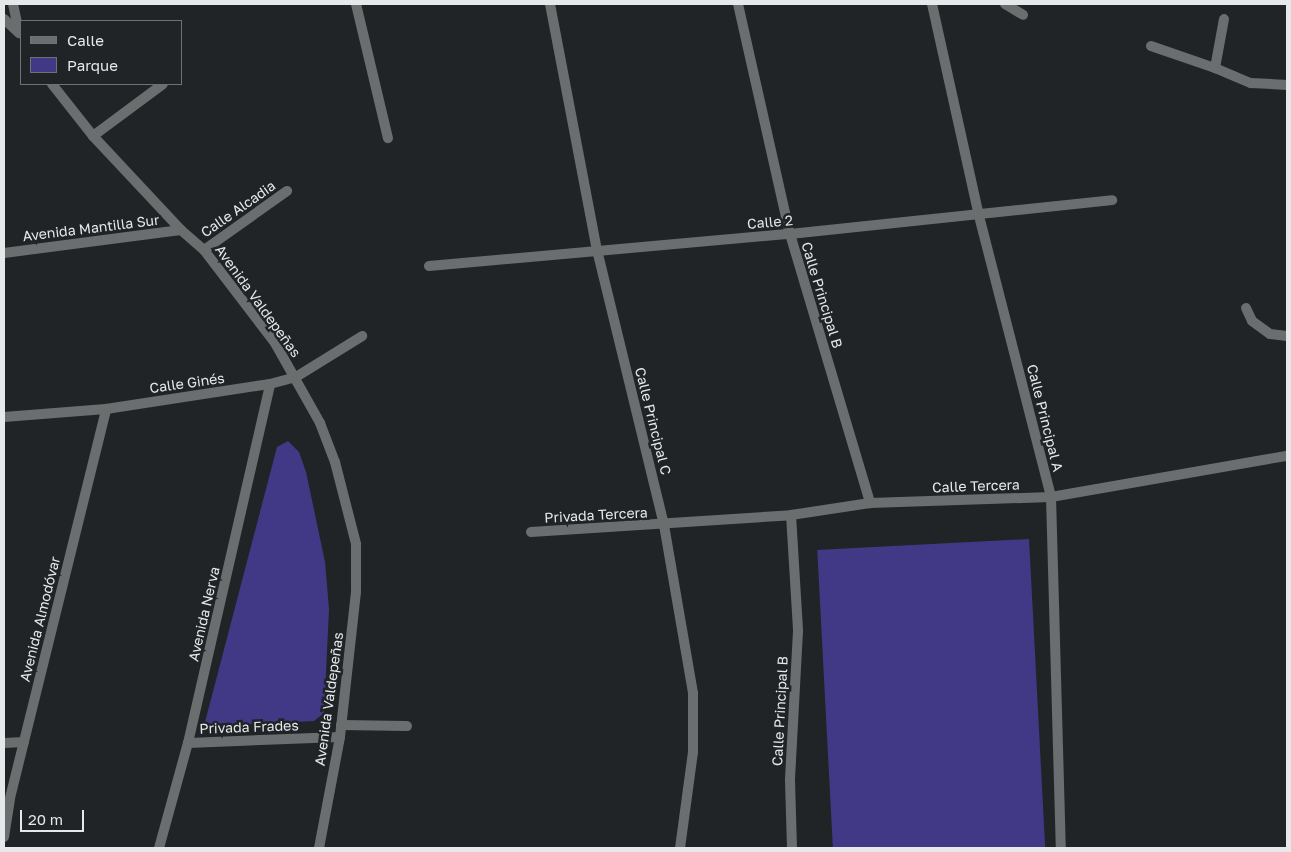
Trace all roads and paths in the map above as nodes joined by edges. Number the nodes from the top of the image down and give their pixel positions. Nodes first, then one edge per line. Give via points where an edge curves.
1 (13, 4) edge
2 (356, 4) edge
3 (550, 4) edge
4 (738, 4) edge
5 (932, 4) edge
6 (1005, 4) edge
7 (1023, 15) dead end
8 (4, 19) edge
9 (1224, 19) dead end
10 (20, 34) edge
11 (1151, 46) dead end
12 (1215, 68) junction
13 (53, 85) edge
14 (162, 85) edge
15 (1287, 85) edge
16 (93, 136) junction
17 (388, 138) dead end
18 (287, 191) dead end
19 (1112, 200) dead end
20 (978, 216) junction
21 (181, 230) junction
22 (790, 234) junction
23 (204, 250) junction
24 (598, 250) junction
25 (4, 253) edge
26 (429, 266) dead end
27 (1246, 308) dead end
28 (362, 336) dead end
29 (1287, 336) edge
30 (296, 377) junction
31 (270, 384) junction
32 (106, 409) junction
33 (4, 417) edge
34 (1287, 456) edge
35 (1050, 497) junction
36 (870, 503) junction
37 (791, 515) junction
38 (664, 525) junction
39 (531, 532) dead end
40 (341, 725) junction
41 (406, 726) dead end
42 (340, 737) junction
43 (24, 742) junction
44 (4, 743) edge
45 (188, 743) junction
46 (4, 837) edge
47 (159, 848) edge
48 (319, 848) edge
49 (680, 848) edge
50 (792, 848) edge
51 (1061, 848) edge

1 - 10 street
2 - 17 street
3 - 24 street, Calle Principal C
4 - 22 street, Calle Principal B
5 - 20 street, Calle Principal A
6 - 7 street
8 - 10 street
9 - 12 street
11 - 12 street
12 - 15 street via 1251,83
13 - 16 street, Avenida Valdepeñas
14 - 16 street
16 - 21 street, Avenida Valdepeñas
18 - 23 street, Calle Alcadia
19 - 20 street, Calle 2
20 - 22 street, Calle 2
20 - 35 street, Calle Principal A
21 - 23 street, Avenida Valdepeñas
21 - 25 street, Avenida Mantilla Sur
22 - 24 street, Calle 2
22 - 36 street, Calle Principal B
23 - 30 street, Avenida Valdepeñas via 275,343
24 - 26 street, Calle 2
24 - 38 street, Calle Principal C
27 - 29 street via 1252,321 1270,334
28 - 30 street, Calle Ginés
30 - 31 street, Calle Ginés
30 - 40 street, Avenida Valdepeñas via 320,423 335,462 356,544 356,592
31 - 32 street, Calle Ginés
31 - 45 street, Avenida Nerva
32 - 33 street, Calle Ginés
32 - 43 street, Avenida Almodóvar
34 - 35 street, Calle Tercera
35 - 36 street, Calle Tercera
35 - 51 street, Calle Principal A
36 - 37 street, Calle Tercera
37 - 38 street, Calle Tercera
37 - 50 street, Calle Principal B via 798,631 790,781
38 - 39 street, Privada Tercera
38 - 49 street, Calle Principal C via 692,693 693,752
40 - 41 street
40 - 42 street, Avenida Valdepeñas
42 - 45 street, Privada Frades
42 - 48 street, Avenida Valdepeñas
43 - 44 street
43 - 46 street, Avenida Almodóvar
45 - 47 street, Avenida Nerva

